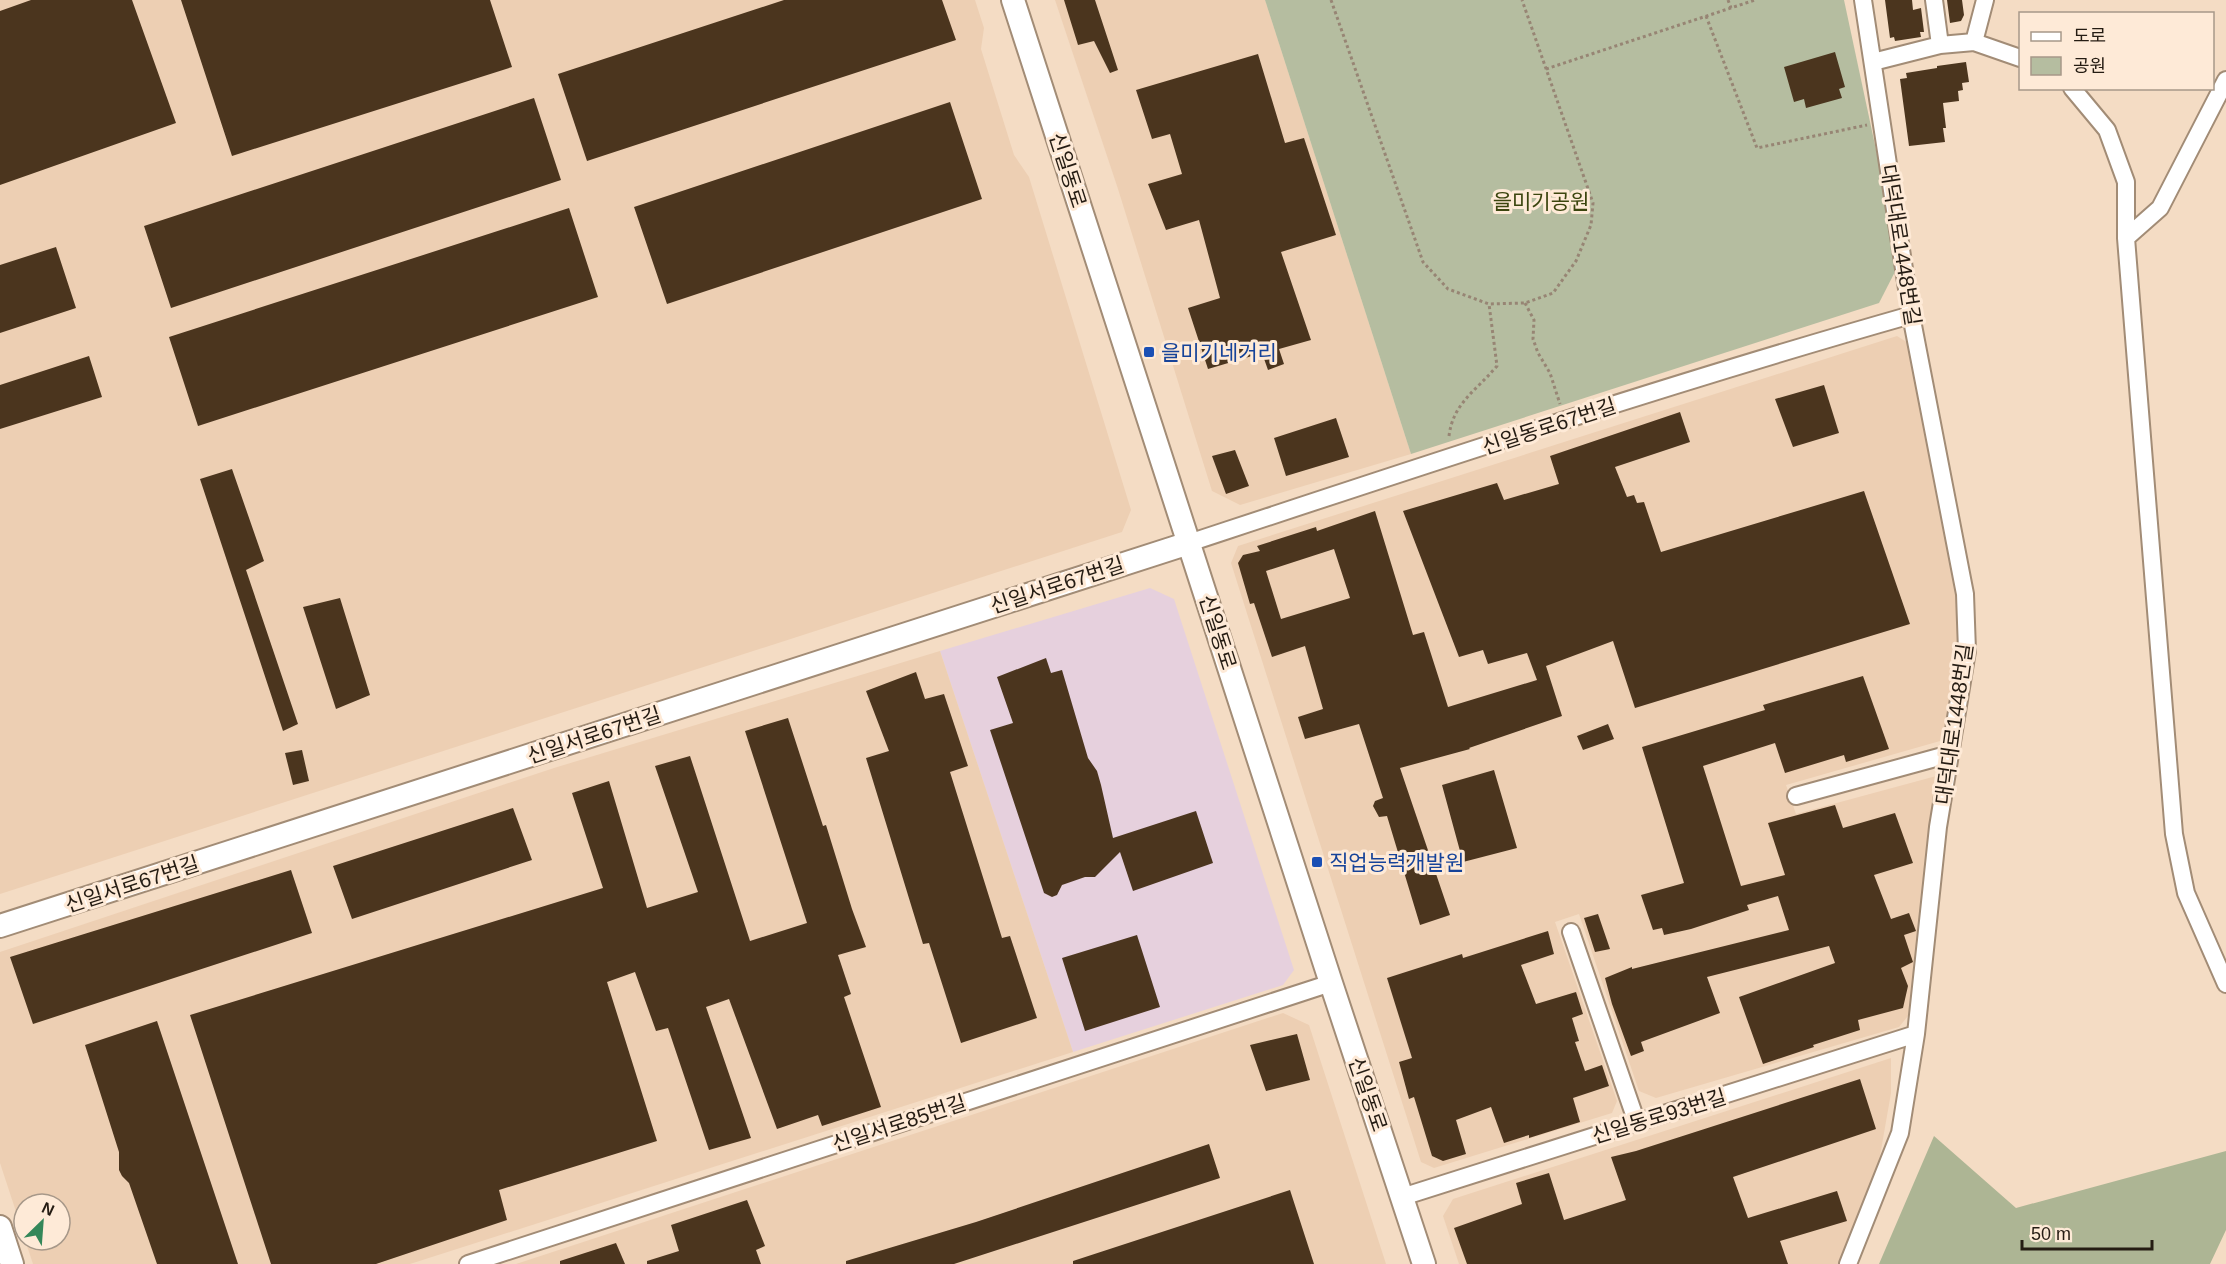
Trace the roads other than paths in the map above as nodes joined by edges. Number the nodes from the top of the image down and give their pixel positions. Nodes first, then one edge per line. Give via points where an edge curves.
1 (1013, 0) edge
2 (1863, 0) edge
3 (1934, 0) edge
4 (1985, 0) edge
5 (1974, 42) junction
6 (1940, 45) junction
7 (2019, 58) edge
8 (1872, 62) junction
9 (2226, 80) edge
10 (2074, 90) edge
11 (2126, 238) junction
12 (1911, 315) junction
13 (1189, 543) junction
14 (1950, 756) junction
15 (1797, 796) dead end
16 (0, 926) edge
17 (1571, 932) dead end
18 (1331, 982) junction
19 (2226, 984) edge
20 (1916, 1034) junction
21 (1637, 1123) junction
22 (1402, 1197) junction
23 (0, 1227) edge
24 (12, 1264) edge
25 (468, 1264) edge
26 (1424, 1264) edge
27 (1848, 1264) edge

1 - 13 main road, 신일동로
2 - 8 street, 대덕대로1448번길
3 - 6 street
4 - 5 street
5 - 6 street
5 - 7 street
6 - 8 street
8 - 12 street, 대덕대로1448번길
9 - 11 street via 2160,208
10 - 11 street via 2107,130 2126,182
11 - 19 street via 2174,834 2186,893
12 - 13 street, 신일동로67번길 via 1771,356
12 - 14 street, 대덕대로1448번길 via 1965,594 1968,651
13 - 16 main road, 신일서로67번길
13 - 18 main road, 신일동로
14 - 15 street
14 - 20 street, 대덕대로1448번길 via 1938,827
17 - 21 street
18 - 22 main road, 신일동로
18 - 25 street, 신일서로85번길
20 - 21 street, 신일동로93번길
20 - 27 street, 대덕대로1448번길 via 1900,1134
21 - 22 street, 신일동로93번길
22 - 26 main road, 신일동로
23 - 24 main road

